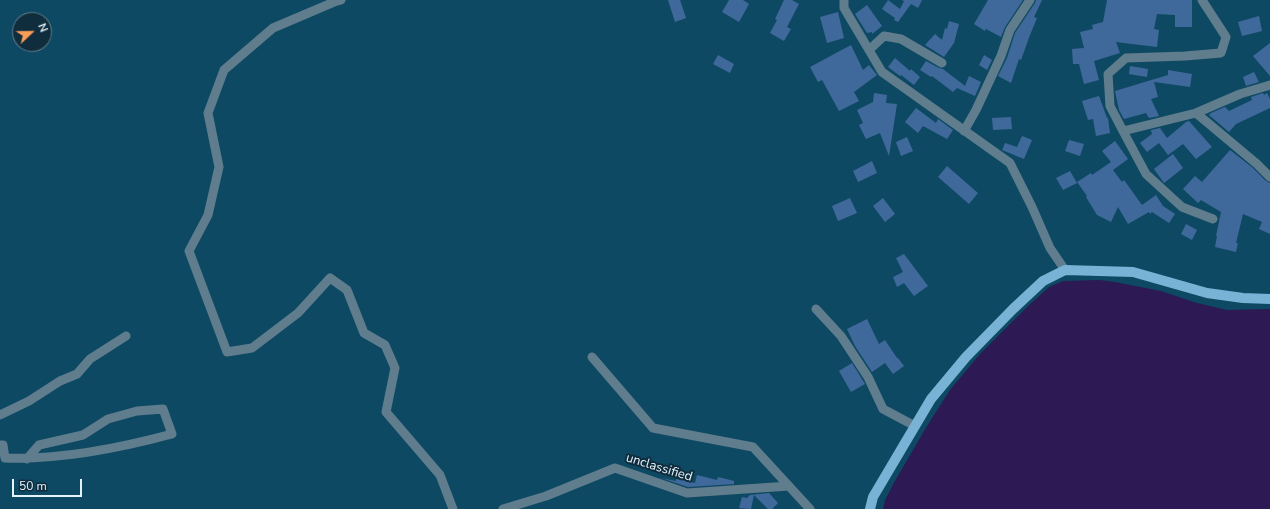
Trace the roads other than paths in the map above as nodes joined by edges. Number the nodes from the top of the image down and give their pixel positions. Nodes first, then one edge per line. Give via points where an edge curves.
1 (341, 0) edge
2 (844, 0) edge
3 (1030, 0) edge
4 (1202, 0) edge
5 (869, 50) junction
6 (942, 63) dead end
7 (1270, 85) edge
8 (1196, 113) junction
9 (964, 131) junction
10 (1123, 131) junction
11 (1270, 177) edge
12 (1213, 219) dead end
13 (1065, 270) junction
14 (1270, 299) edge
15 (816, 309) dead end
16 (126, 336) dead end
17 (592, 357) dead end
18 (0, 415) edge
19 (915, 426) junction
20 (0, 445) edge
21 (27, 459) junction
22 (789, 486) junction
23 (453, 509) edge
24 (503, 509) edge
25 (810, 509) edge
26 (870, 509) edge

1 - 23 street via 272,28 224,70 208,113 219,167 208,215 189,251 227,352 252,348 298,313 330,278 347,290 364,333 385,345 395,368 386,412 440,475
2 - 5 street via 844,8
3 - 9 street via 1010,30 1001,56
4 - 10 street via 1226,37 1221,53 1126,58 1108,74 1110,106
5 - 6 street via 884,36 896,38
5 - 9 street via 882,72
7 - 8 street via 1240,94
8 - 10 street
8 - 11 street
9 - 13 street via 1010,163 1050,248
10 - 12 street via 1146,174 1182,207
13 - 14 main road via 1133,272 1207,293
13 - 19 main road via 1043,281 966,357 930,400
15 - 19 street via 841,336 868,377 883,409
16 - 18 street via 90,359 77,374
17 - 22 street via 653,428 753,448
19 - 26 main road via 874,497
20 - 21 street via 3,445 5,458
21 - 21 street via 115,447 172,434 163,409 137,411 108,419 83,435 39,445
22 - 24 street, unclassified via 687,493 615,468 546,496
22 - 25 street

